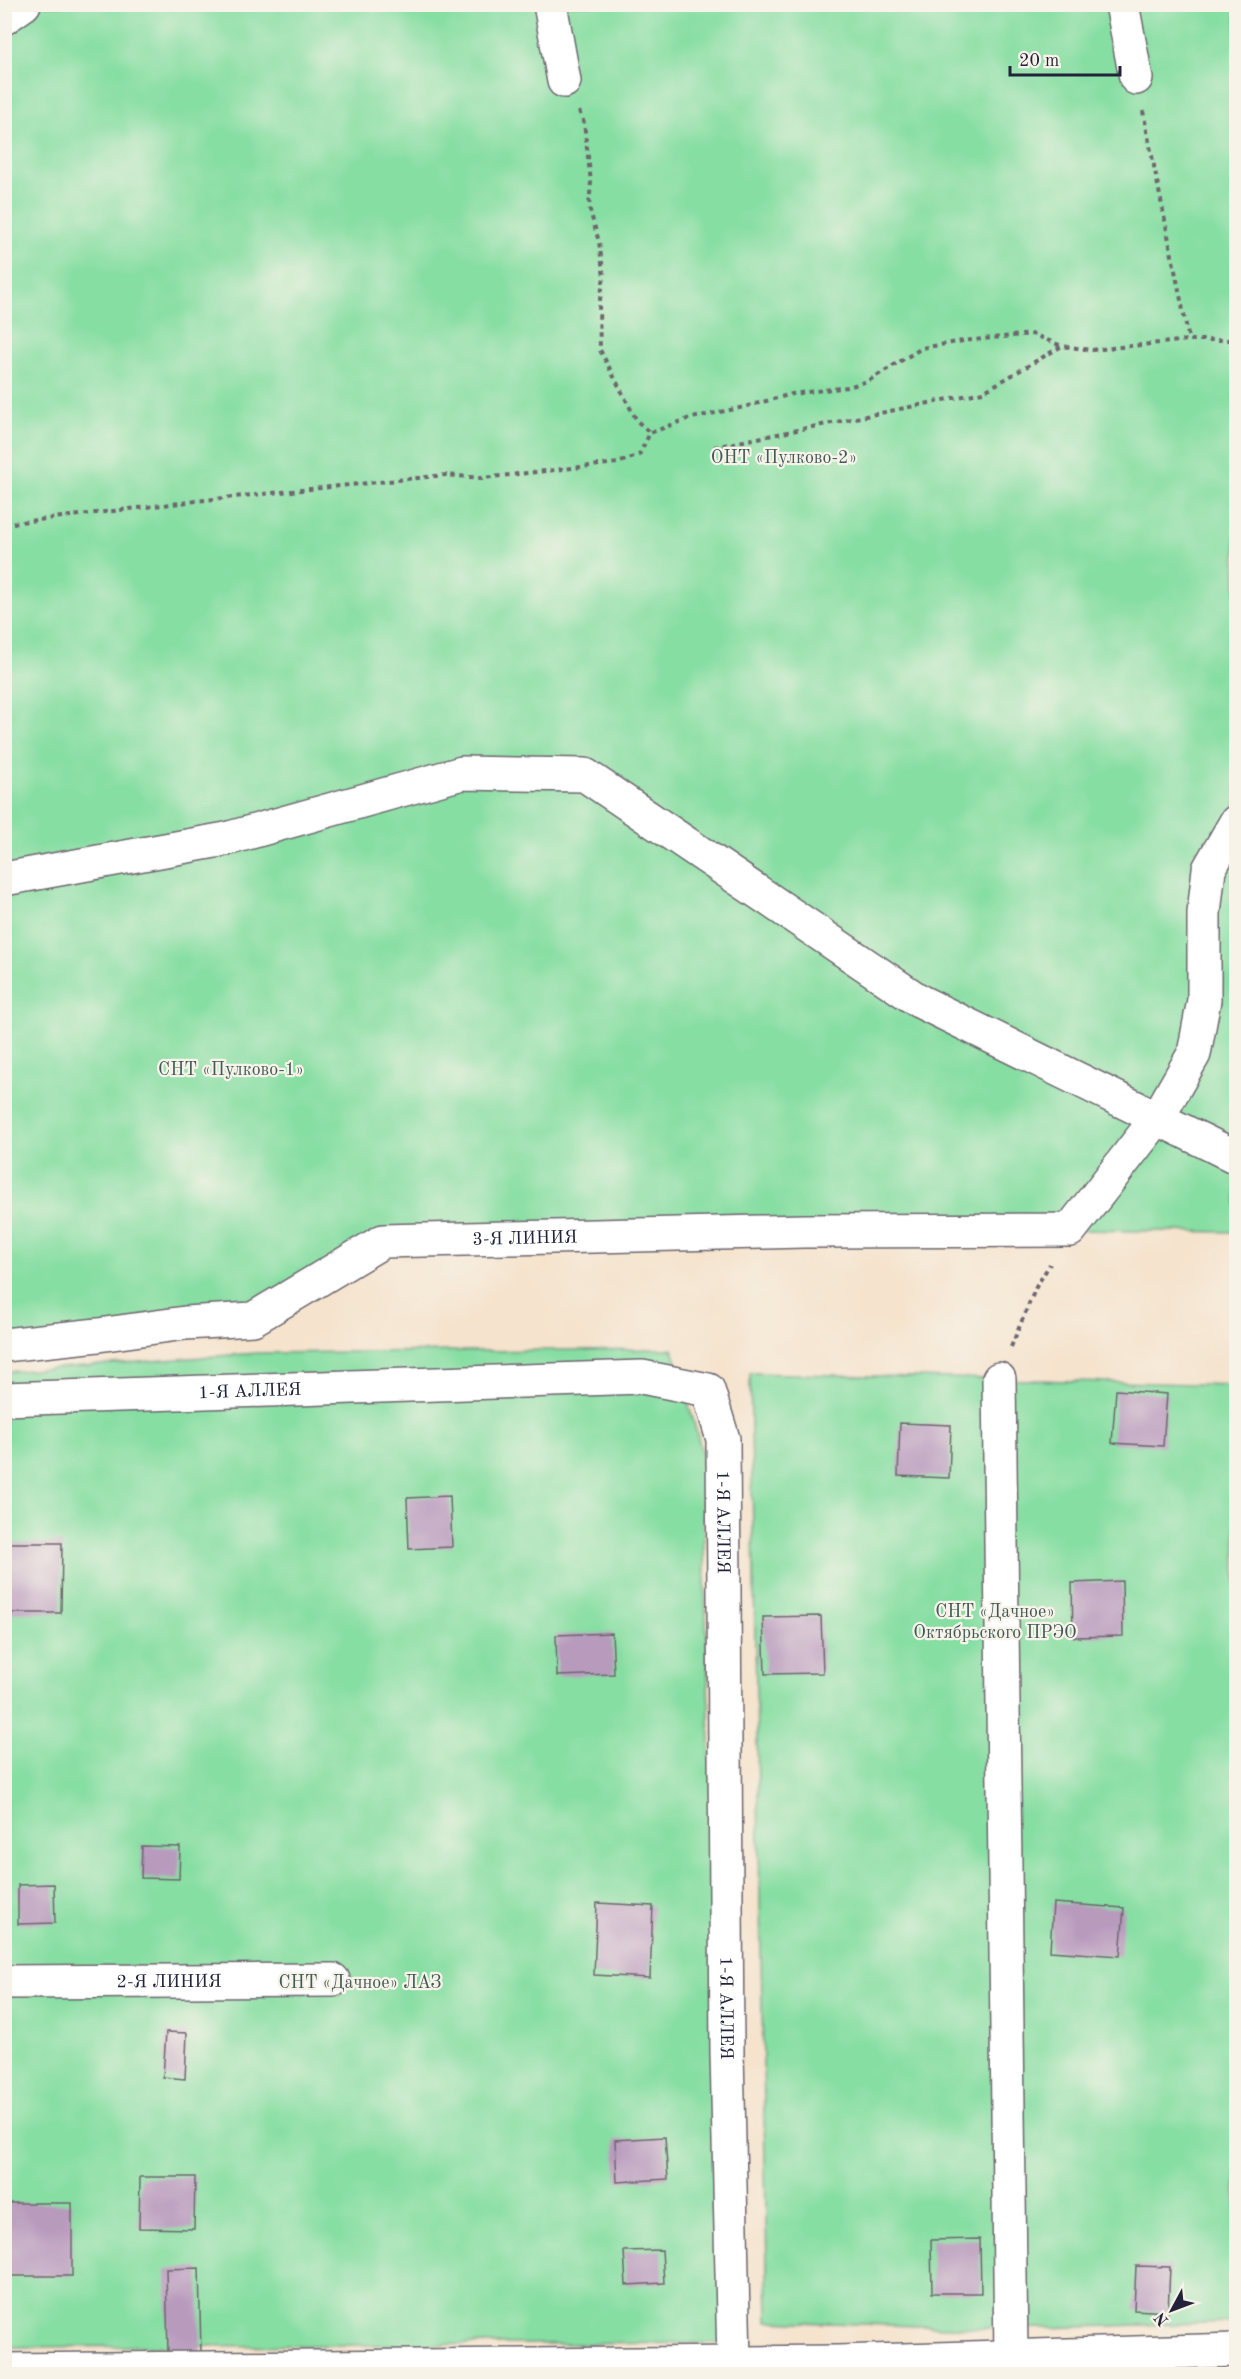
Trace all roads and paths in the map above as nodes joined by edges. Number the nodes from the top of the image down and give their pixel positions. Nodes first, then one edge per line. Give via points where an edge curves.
1 (24, 4) edge
2 (550, 4) edge
3 (1122, 4) edge
4 (4, 18) edge
5 (1137, 78) joint
6 (564, 81) joint
7 (1189, 340) junction
8 (1236, 340) edge
9 (1062, 346) junction
10 (650, 433) junction
11 (714, 447) dead end
12 (4, 524) edge
13 (1236, 822) edge
14 (4, 879) edge
15 (1158, 1117) junction
16 (1236, 1157) edge
17 (1070, 1230) junction
18 (4, 1345) edge
19 (999, 1379) joint
20 (4, 1399) edge
21 (333, 1980) dead end
22 (4, 1982) edge
23 (1236, 2350) edge
24 (1011, 2356) junction
25 (735, 2362) junction
26 (838, 2368) edge
27 (4, 2370) edge
28 (348, 2371) edge

1 - 4 street
2 - 6 street
3 - 5 street
5 - 7 path
6 - 10 path via 584,123 589,156 589,207 604,277 599,305 600,350 637,421
7 - 8 path
7 - 9 path via 1092,350
9 - 10 path via 1032,334 922,348 868,381 687,419
9 - 11 path via 983,392
10 - 12 path via 639,455 618,463 482,478 446,474
13 - 15 street via 1209,869 1204,913 1204,1000 1194,1054
14 - 15 street via 226,839 462,773 585,775 920,1001
15 - 16 street
15 - 17 street
17 - 18 street, 3-Я ЛИНИЯ via 804,1231 383,1241 253,1319 185,1323
17 - 19 path via 1036,1287
19 - 24 street
20 - 25 street, 1-Я АЛЛЕЯ via 642,1377 708,1390 723,1439 727,2052
21 - 22 street, 2-Я ЛИНИЯ
23 - 24 street
24 - 26 street
25 - 26 street
25 - 28 street
27 - 28 street

